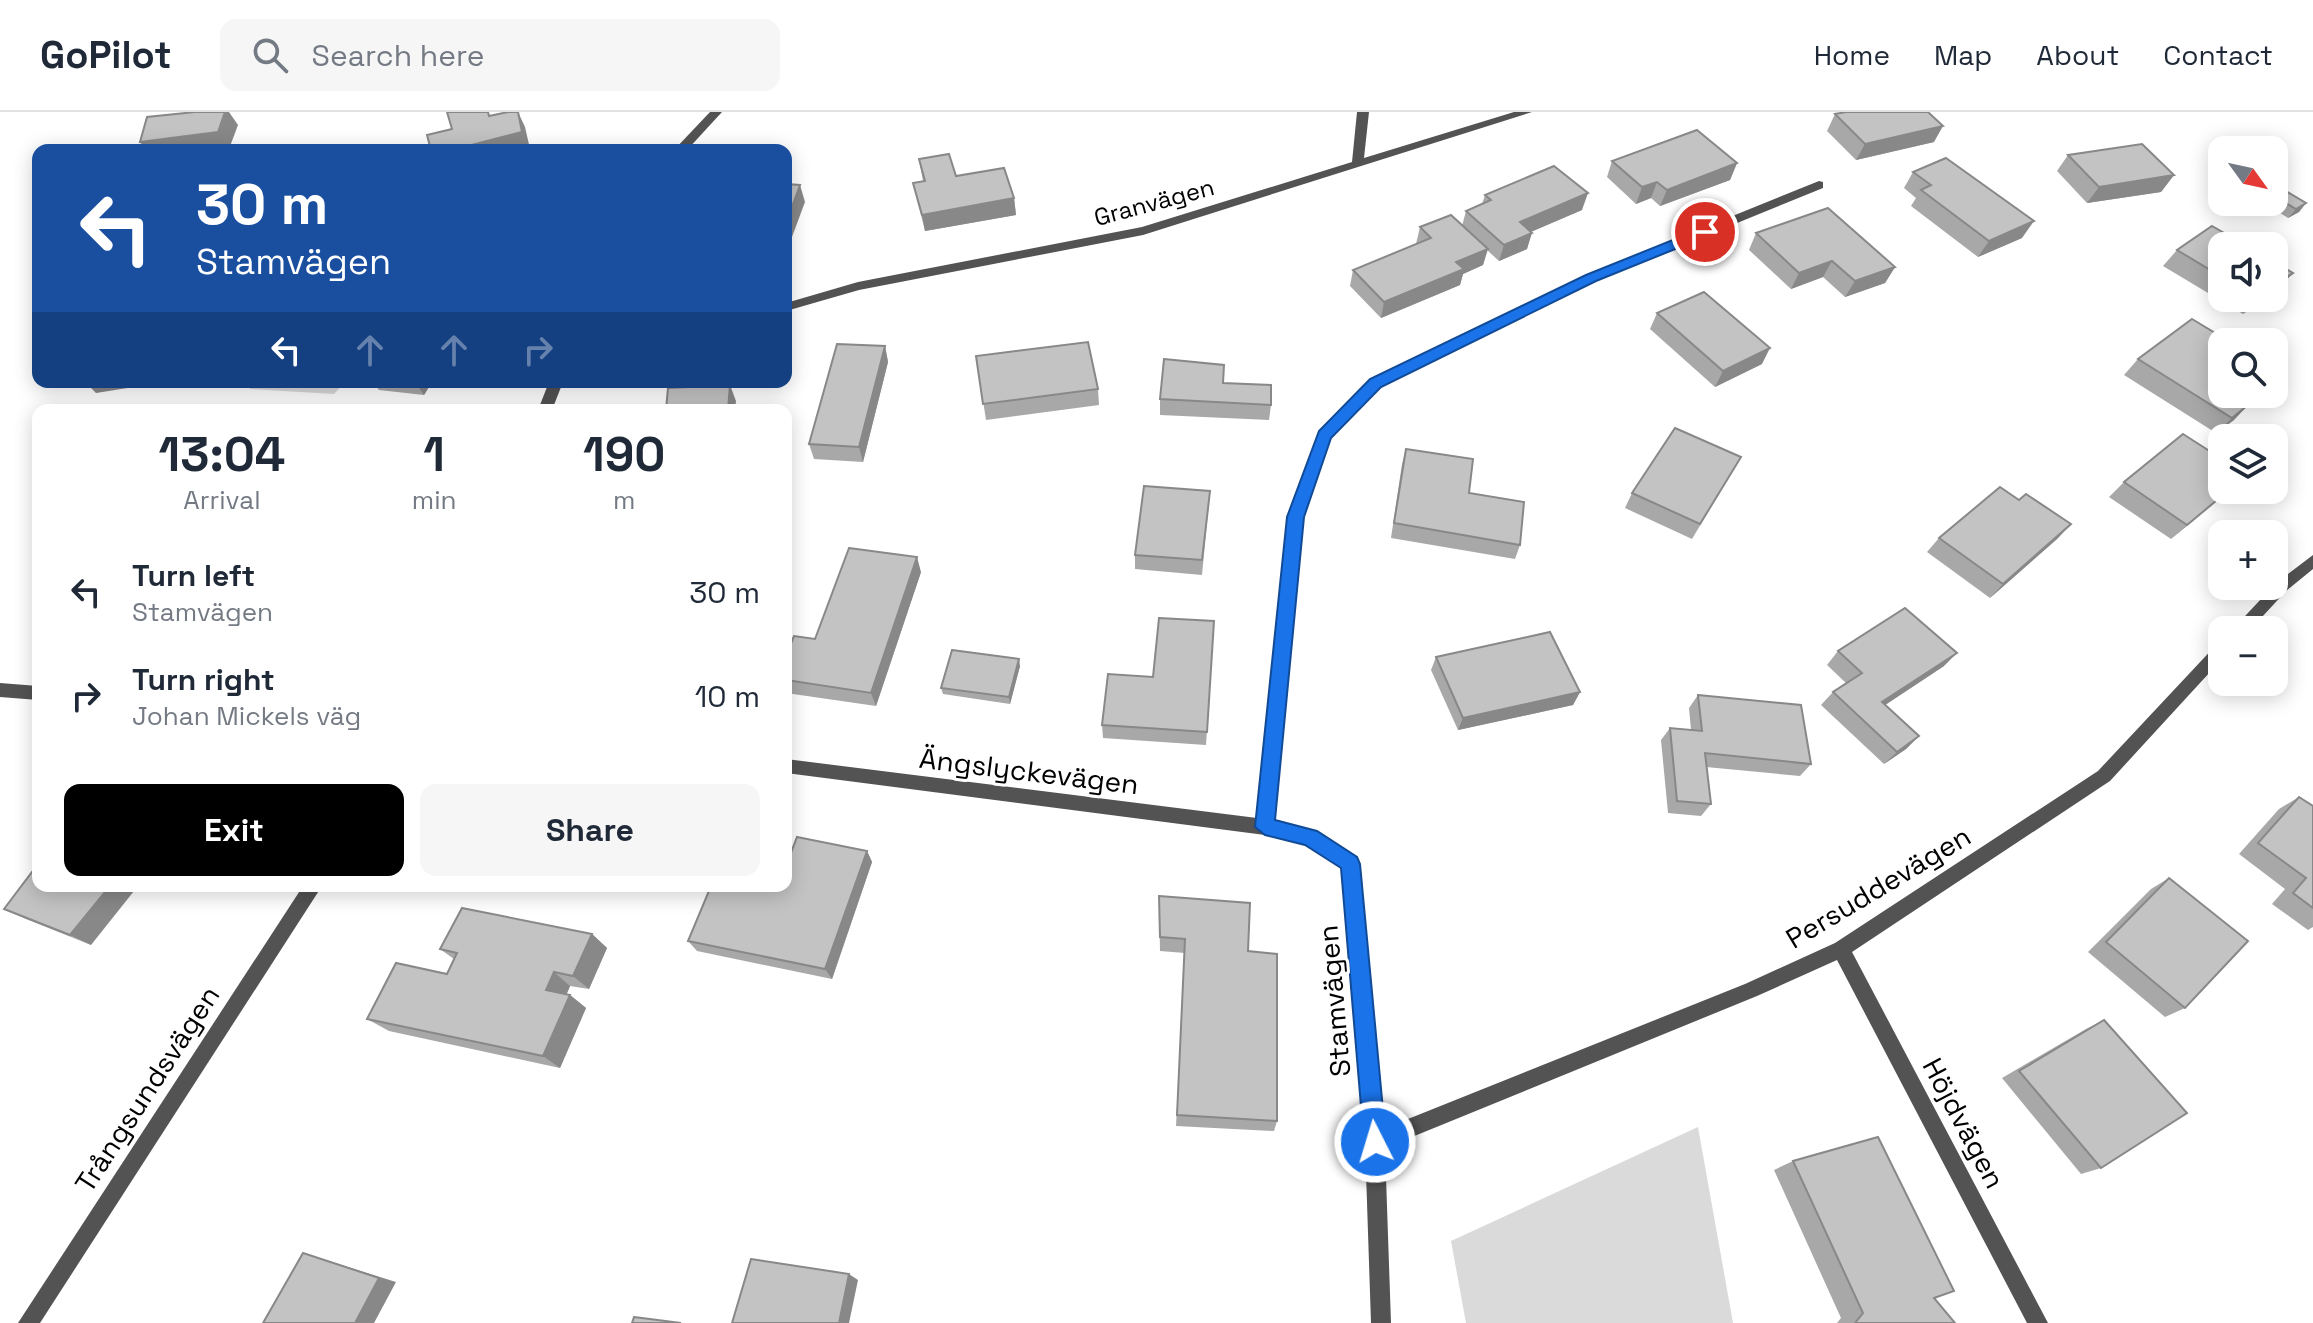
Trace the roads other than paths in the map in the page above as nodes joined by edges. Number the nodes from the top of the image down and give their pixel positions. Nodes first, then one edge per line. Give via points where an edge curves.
1 (716, 112) edge
2 (1363, 112) edge
3 (1526, 112) edge
4 (686, 144) edge
5 (1358, 165) junction
6 (1819, 185) dead end
7 (792, 305) edge
8 (2313, 561) edge
9 (2253, 616) edge
10 (2208, 664) edge
11 (0, 690) edge
12 (32, 693) edge
13 (792, 767) edge
14 (1265, 827) junction
15 (309, 892) edge
16 (1841, 949) junction
17 (1375, 1142) junction
18 (28, 1323) edge
19 (1381, 1323) edge
20 (2038, 1323) edge

1 - 4 street
2 - 5 street
3 - 5 street, Granvägen
5 - 7 street, Granvägen via 1143,231 858,286
6 - 14 street via 1591,278 1375,383 1324,435 1296,517
8 - 9 street
10 - 16 street, Persuddevägen via 2104,776
11 - 12 street
13 - 14 street, Ängslyckevägen
14 - 17 street, Stamvägen via 1310,837 1350,864
15 - 18 street, Trångsundsvägen
16 - 17 street, Persuddevägen
16 - 20 street, Höjdvägen
17 - 19 street, Stamvägen

